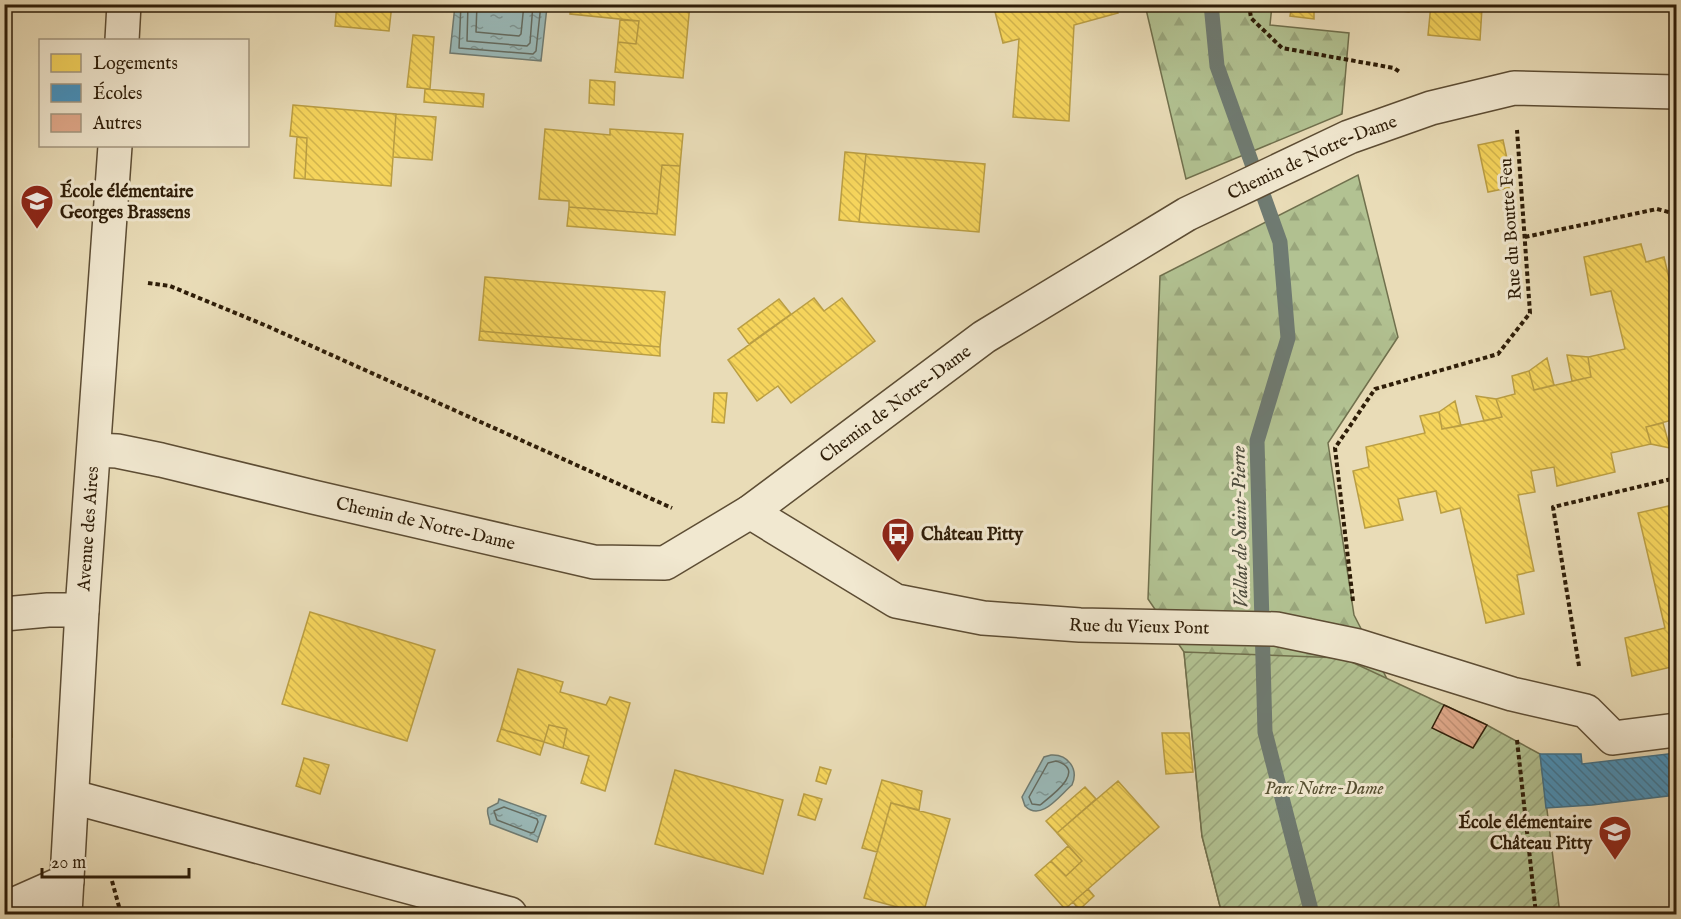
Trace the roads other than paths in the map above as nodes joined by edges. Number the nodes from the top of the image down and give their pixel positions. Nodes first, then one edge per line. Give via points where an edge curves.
1 (124, 4) edge
2 (122, 39) edge
3 (1677, 92) edge
4 (116, 147) edge
5 (94, 450) junction
6 (750, 512) junction
7 (82, 610) junction
8 (4, 614) edge
9 (1677, 730) edge
10 (73, 797) junction
11 (67, 881) junction
12 (4, 909) edge
13 (65, 915) edge
14 (510, 915) edge

1 - 2 street
3 - 6 street, Chemin de Notre-Dame via 1514,88 1431,108 1349,137 1187,214 984,337
4 - 5 street, Avenue des Aires
5 - 6 street, Chemin de Notre-Dame via 161,460 594,562 665,563
5 - 7 street, Avenue des Aires
6 - 9 street, Rue du Vieux Pont via 896,601 983,618 1080,626 1262,629 1358,646 1512,694 1586,711 1613,738
7 - 8 street
7 - 10 street, Avenue des Aires
10 - 11 street, Avenue des Aires
10 - 14 street
11 - 12 street
11 - 13 street, Avenue des Aires

